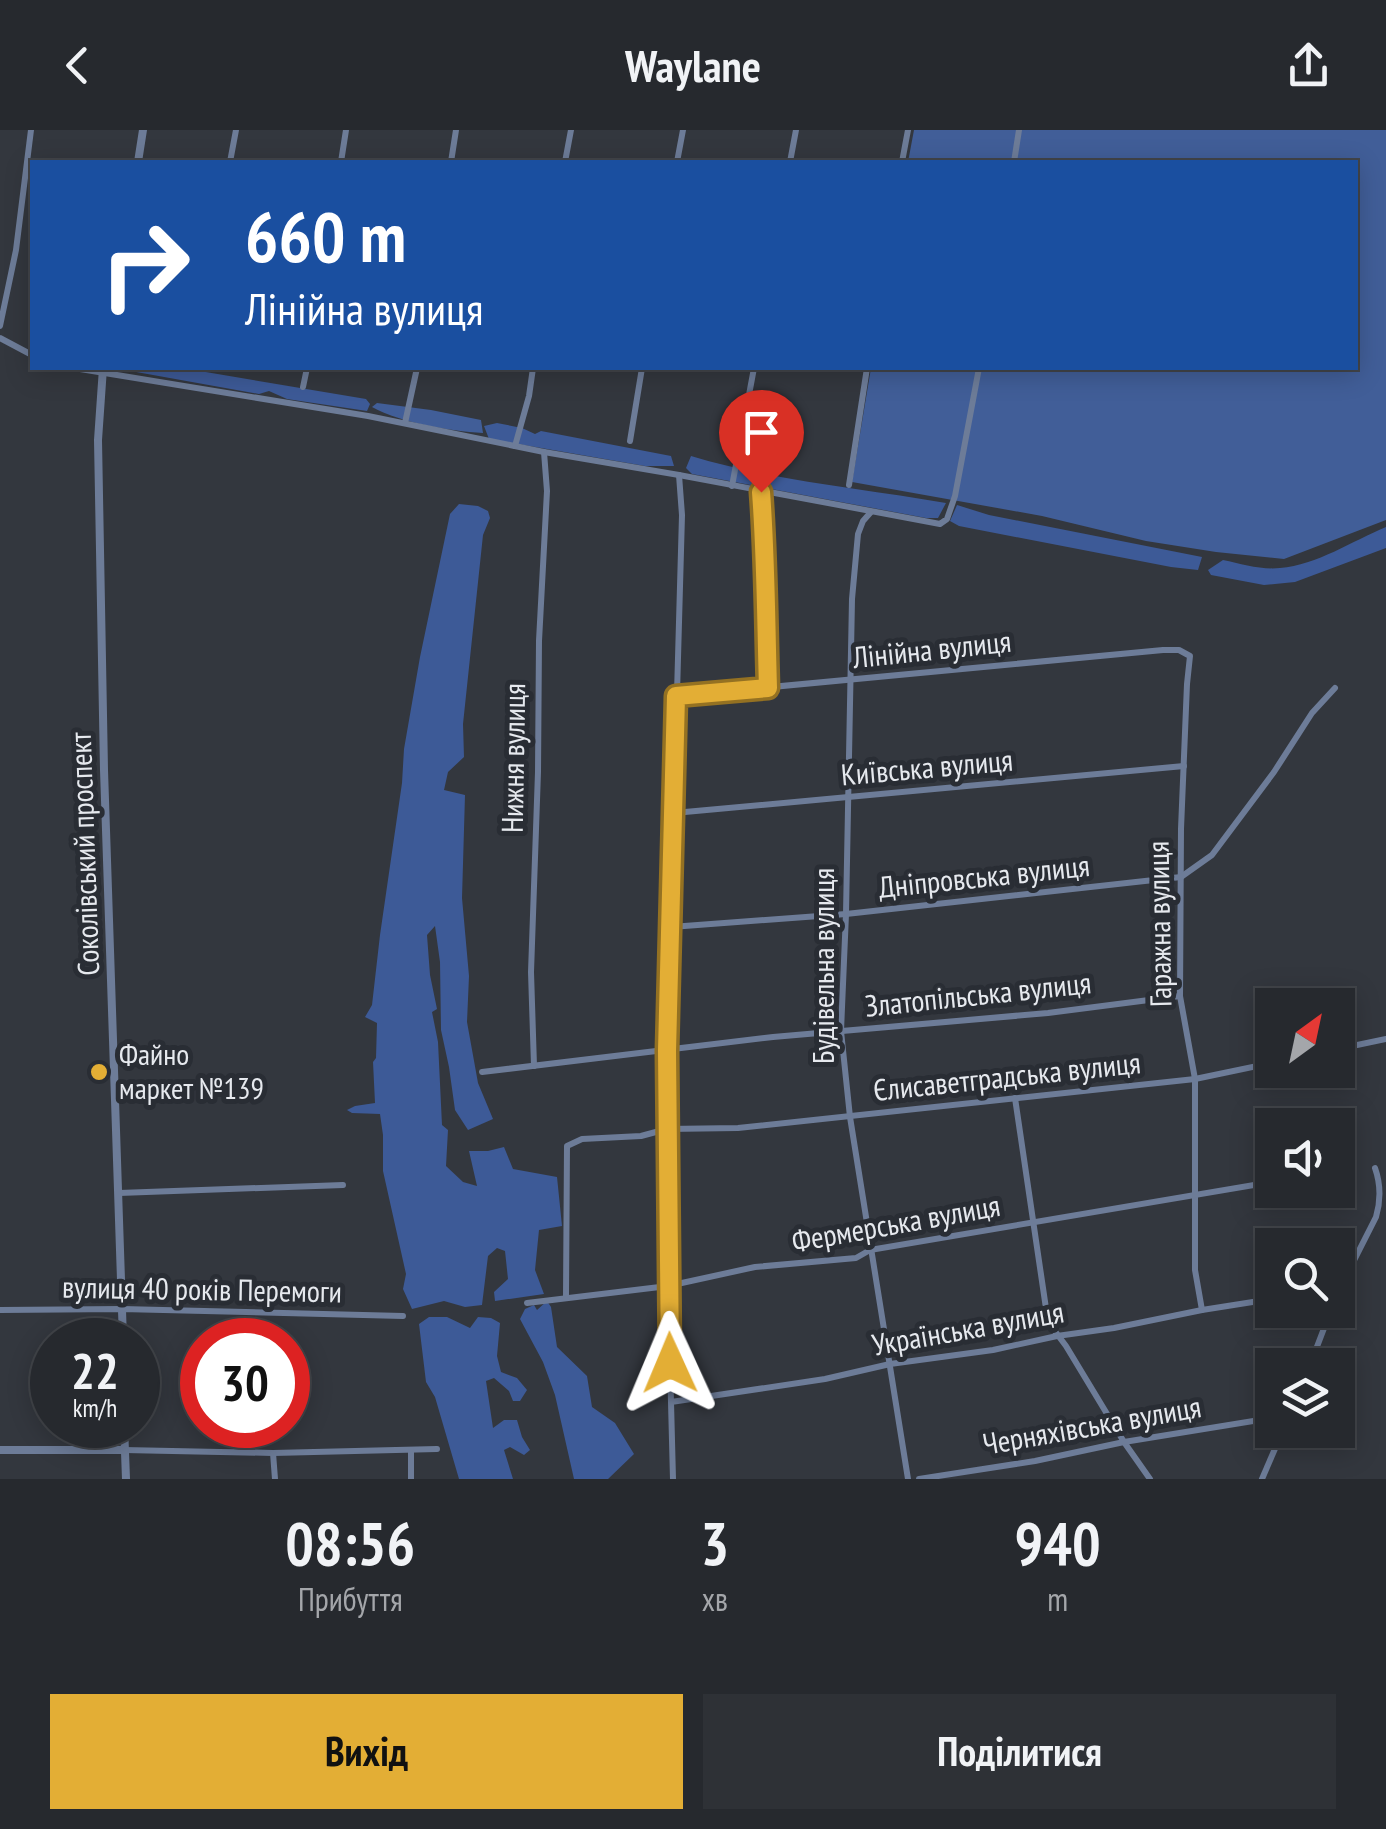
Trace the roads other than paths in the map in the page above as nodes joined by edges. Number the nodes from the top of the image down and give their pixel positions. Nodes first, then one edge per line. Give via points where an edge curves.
1 (32, 130) edge
2 (143, 130) edge
3 (236, 130) edge
4 (346, 130) edge
5 (456, 130) edge
6 (570, 130) edge
7 (682, 130) edge
8 (796, 130) edge
9 (908, 130) edge
10 (1020, 130) edge
11 (138, 160) edge
12 (230, 160) edge
13 (340, 160) edge
14 (451, 160) edge
15 (565, 160) edge
16 (677, 160) edge
17 (790, 160) edge
18 (902, 160) edge
19 (1014, 160) edge
20 (0, 326) edge
21 (0, 338) edge
22 (30, 354) edge
23 (102, 370) edge
24 (307, 370) edge
25 (417, 370) edge
26 (534, 370) edge
27 (642, 370) edge
28 (754, 370) edge
29 (867, 370) edge
30 (979, 370) edge
31 (303, 387) dead end
32 (404, 424) junction
33 (630, 441) dead end
34 (516, 446) junction
35 (544, 452) junction
36 (679, 475) junction
37 (849, 485) dead end
38 (732, 486) junction
39 (761, 492) junction
40 (871, 512) junction
41 (1190, 656) joint
42 (850, 681) junction
43 (768, 688) junction
44 (1335, 688) dead end
45 (676, 696) junction
46 (1184, 766) junction
47 (848, 798) junction
48 (674, 813) junction
49 (1181, 877) junction
50 (846, 914) junction
51 (671, 927) junction
52 (1180, 996) junction
53 (841, 1031) junction
54 (1386, 1038) edge
55 (1355, 1045) edge
56 (667, 1051) junction
57 (534, 1066) junction
58 (1255, 1067) edge
59 (482, 1072) dead end
60 (1195, 1079) junction
61 (1015, 1098) junction
62 (850, 1117) junction
63 (667, 1129) junction
64 (1376, 1168) dead end
65 (343, 1185) dead end
66 (1255, 1185) edge
67 (119, 1193) junction
68 (1195, 1196) junction
69 (1032, 1223) junction
70 (870, 1250) junction
71 (1355, 1259) edge
72 (668, 1286) junction
73 (566, 1297) junction
74 (527, 1302) dead end
75 (1255, 1302) edge
76 (0, 1310) edge
77 (122, 1310) junction
78 (1202, 1310) junction
79 (403, 1316) dead end
80 (122, 1318) edge
81 (1057, 1336) junction
82 (890, 1364) junction
83 (670, 1402) junction
84 (1255, 1421) edge
85 (1124, 1442) junction
86 (1275, 1448) edge
87 (437, 1449) dead end
88 (0, 1450) edge
89 (124, 1450) junction
90 (410, 1450) junction
91 (272, 1453) junction
92 (126, 1479) edge
93 (275, 1479) edge
94 (411, 1479) edge
95 (673, 1479) edge
96 (908, 1479) edge
97 (919, 1479) edge
98 (1150, 1479) edge
99 (1262, 1479) edge

1 - 20 street
2 - 11 street
3 - 12 street
4 - 13 street
5 - 14 street
6 - 15 street
7 - 16 street
8 - 17 street
9 - 18 street
10 - 19 street
21 - 22 street
23 - 32 street
23 - 67 street, Соколівський проспект via 104,770
24 - 31 street
25 - 32 street
26 - 34 street
27 - 33 street
28 - 38 street
29 - 37 street
30 - 40 street via 947,518 940,524
32 - 34 street
34 - 35 street
35 - 36 street
35 - 57 street, Нижня вулиця
36 - 38 street
36 - 45 street
38 - 39 street
39 - 40 street
39 - 43 street
40 - 42 street, Будівельна вулиця via 858,534
41 - 42 street, Лінійна вулиця via 1163,650
41 - 46 street, Гаражна вулиця
42 - 43 street, Лінійна вулиця
42 - 47 street, Будівельна вулиця
43 - 45 street, Лінійна вулиця
44 - 49 street via 1212,855
45 - 48 street
46 - 47 street, Київська вулиця
46 - 49 street, Гаражна вулиця
47 - 48 street, Київська вулиця
47 - 50 street, Будівельна вулиця
48 - 51 street
49 - 50 street, Дніпровська вулиця
49 - 52 street, Гаражна вулиця
50 - 51 street, Дніпровська вулиця
50 - 53 street, Будівельна вулиця
51 - 56 street
52 - 53 street, Златопільська вулиця
52 - 60 street, Гаражна вулиця
53 - 56 street, Златопільська вулиця
53 - 62 street, Будівельна вулиця
54 - 55 street
56 - 57 street, Златопільська вулиця
56 - 63 street
57 - 59 street, Златопільська вулиця
58 - 60 street, Єлисаветградська вулиця
60 - 61 street, Єлисаветградська вулиця
60 - 68 street, Гаражна вулиця
61 - 62 street, Єлисаветградська вулиця
61 - 69 street
62 - 63 street, Єлисаветградська вулиця
62 - 70 street, Будівельна вулиця
63 - 72 street
63 - 73 street, Єлисаветградська вулиця via 567,1146
64 - 71 street via 1376,1218
65 - 67 street
66 - 68 street, Фермерська вулиця
67 - 77 street, Соколівський проспект
68 - 69 street, Фермерська вулиця
68 - 78 street, Гаражна вулиця
69 - 70 street, Фермерська вулиця
69 - 81 street via 1048,1322
70 - 72 street, Фермерська вулиця via 856,1258
70 - 82 street, Будівельна вулиця
72 - 73 street, Фермерська вулиця
72 - 83 street
73 - 74 street, Фермерська вулиця
75 - 78 street, Українська вулиця
76 - 77 street, вулиця 40 років Перемоги
77 - 79 street, вулиця 40 років Перемоги
77 - 80 street, Соколівський проспект
78 - 81 street, Українська вулиця
81 - 82 street, Українська вулиця
81 - 85 street
82 - 83 street, Українська вулиця
82 - 96 street, Будівельна вулиця
83 - 95 street
84 - 85 street, Черняхівська вулиця
85 - 97 street, Черняхівська вулиця
85 - 98 street
86 - 99 street
87 - 90 street
88 - 89 street
89 - 91 street
89 - 92 street
90 - 91 street
90 - 94 street
91 - 93 street

